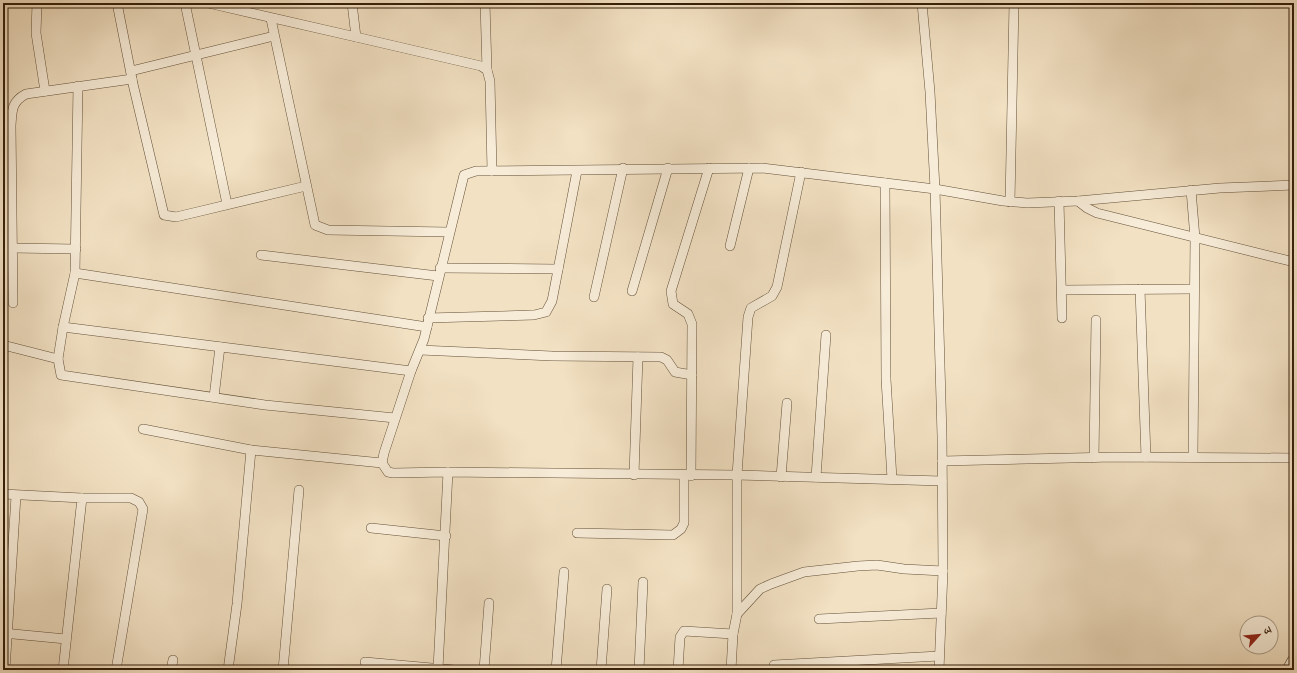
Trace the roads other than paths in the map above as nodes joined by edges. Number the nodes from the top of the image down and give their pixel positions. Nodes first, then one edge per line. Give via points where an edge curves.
1 (37, 3) edge
2 (117, 3) edge
3 (185, 3) edge
4 (208, 3) edge
5 (352, 3) edge
6 (485, 3) edge
7 (922, 3) edge
8 (1014, 3) edge
9 (271, 19) junction
10 (274, 36) junction
11 (356, 37) junction
12 (197, 56) junction
13 (487, 70) junction
14 (131, 75) junction
15 (78, 86) junction
16 (45, 91) junction
17 (623, 168) junction
18 (668, 168) junction
19 (709, 168) junction
20 (749, 168) junction
21 (492, 171) junction
22 (577, 171) junction
23 (801, 172) junction
24 (885, 183) junction
25 (1294, 184) edge
26 (306, 186) junction
27 (935, 189) junction
28 (1191, 190) junction
29 (1059, 201) junction
30 (1078, 201) junction
31 (1010, 202) junction
32 (227, 204) junction
33 (449, 232) junction
34 (1195, 238) junction
35 (730, 246) dead end
36 (12, 248) junction
37 (76, 249) junction
38 (261, 255) dead end
39 (1294, 262) edge
40 (558, 268) junction
41 (439, 272) junction
42 (75, 273) junction
43 (1140, 289) junction
44 (1194, 289) junction
45 (1062, 290) junction
46 (632, 291) dead end
47 (594, 297) dead end
48 (13, 304) dead end
49 (1062, 318) dead end
50 (1096, 320) dead end
51 (427, 323) junction
52 (63, 327) junction
53 (826, 335) dead end
54 (3, 345) edge
55 (220, 347) junction
56 (420, 350) junction
57 (638, 358) junction
58 (58, 359) junction
59 (411, 371) junction
60 (692, 375) junction
61 (214, 397) junction
62 (787, 403) dead end
63 (395, 418) junction
64 (143, 429) dead end
65 (251, 450) junction
66 (1193, 457) junction
67 (1094, 458) junction
68 (1146, 458) junction
69 (1294, 458) edge
70 (942, 462) junction
71 (382, 463) junction
72 (448, 472) junction
73 (634, 475) junction
74 (737, 475) junction
75 (688, 476) junction
76 (781, 477) junction
77 (816, 478) junction
78 (892, 479) junction
79 (942, 481) junction
80 (299, 490) dead end
81 (3, 494) edge
82 (16, 496) junction
83 (82, 498) junction
84 (371, 528) dead end
85 (577, 532) dead end
86 (446, 536) junction
87 (943, 571) junction
88 (564, 572) dead end
89 (643, 582) dead end
90 (607, 590) dead end
91 (488, 603) dead end
92 (941, 613) junction
93 (737, 614) junction
94 (820, 619) dead end
95 (5, 634) edge
96 (733, 634) junction
97 (66, 639) junction
98 (939, 656) junction
99 (173, 660) dead end
100 (365, 662) dead end
101 (774, 665) dead end
102 (438, 668) junction
103 (5, 670) edge
104 (63, 670) edge
105 (116, 670) edge
106 (171, 670) edge
107 (228, 670) edge
108 (283, 670) edge
109 (454, 670) edge
110 (484, 670) edge
111 (556, 670) edge
112 (601, 670) edge
113 (640, 670) edge
114 (678, 670) edge
115 (730, 670) edge
116 (938, 670) edge

1 - 16 street via 36,32
2 - 14 street
3 - 12 street
4 - 9 street
5 - 11 street
6 - 13 street
7 - 27 street
8 - 31 street
9 - 10 street
9 - 11 street
10 - 12 street
10 - 26 street
11 - 13 street via 481,66
12 - 14 street
12 - 32 street
13 - 21 street via 490,81
14 - 15 street
14 - 32 street via 164,215 176,218
15 - 16 street
15 - 37 street
16 - 36 street via 26,94 17,98 12,105
17 - 18 street
17 - 22 street
17 - 47 street
18 - 19 street
18 - 46 street
19 - 20 street
19 - 60 street via 671,291 673,304 688,314 691,320
20 - 23 street
20 - 35 street
21 - 22 street
21 - 33 street via 470,172 464,175
22 - 40 street
23 - 24 street
23 - 74 street via 777,287 772,296 756,305 750,312
24 - 27 street
24 - 78 street via 886,378
25 - 28 street
26 - 32 street
26 - 33 street via 313,221 318,227 328,230
27 - 31 street
27 - 70 street
28 - 30 street
28 - 34 street
29 - 30 street
29 - 31 street
29 - 45 street
30 - 34 street via 1090,211
33 - 41 street
34 - 39 street
34 - 44 street
36 - 37 street
36 - 48 street
37 - 42 street
38 - 41 street
40 - 41 street
40 - 51 street via 550,308 542,314
41 - 51 street
42 - 51 street
42 - 52 street
43 - 44 street
43 - 45 street
43 - 68 street
44 - 66 street
45 - 49 street
50 - 67 street
51 - 56 street
52 - 55 street
52 - 58 street
53 - 77 street
54 - 58 street
55 - 59 street
55 - 61 street
56 - 57 street
56 - 59 street
57 - 60 street via 665,358 676,372
57 - 73 street
58 - 61 street via 61,375
59 - 63 street
60 - 75 street
61 - 63 street via 265,405
62 - 76 street
63 - 71 street
64 - 65 street
65 - 71 street
65 - 107 street via 237,604
66 - 68 street
66 - 69 street
67 - 68 street
67 - 70 street
70 - 79 street
71 - 72 street via 388,472 393,473
72 - 73 street
72 - 86 street
73 - 75 street
74 - 75 street
74 - 76 street
74 - 93 street
75 - 85 street via 684,523 681,529 672,535
76 - 77 street
77 - 78 street
78 - 79 street
79 - 87 street
80 - 108 street
81 - 82 street
82 - 83 street
82 - 95 street
83 - 97 street
83 - 105 street via 131,498 139,502 142,509
84 - 86 street
86 - 102 street
87 - 92 street
87 - 93 street via 869,565 804,572 760,589
88 - 111 street
89 - 113 street
90 - 112 street
91 - 110 street
92 - 94 street
92 - 98 street
93 - 96 street
95 - 97 street
95 - 103 street
96 - 114 street via 684,631 680,636
96 - 115 street
97 - 104 street
98 - 101 street
98 - 116 street
99 - 106 street
100 - 102 street
102 - 109 street

